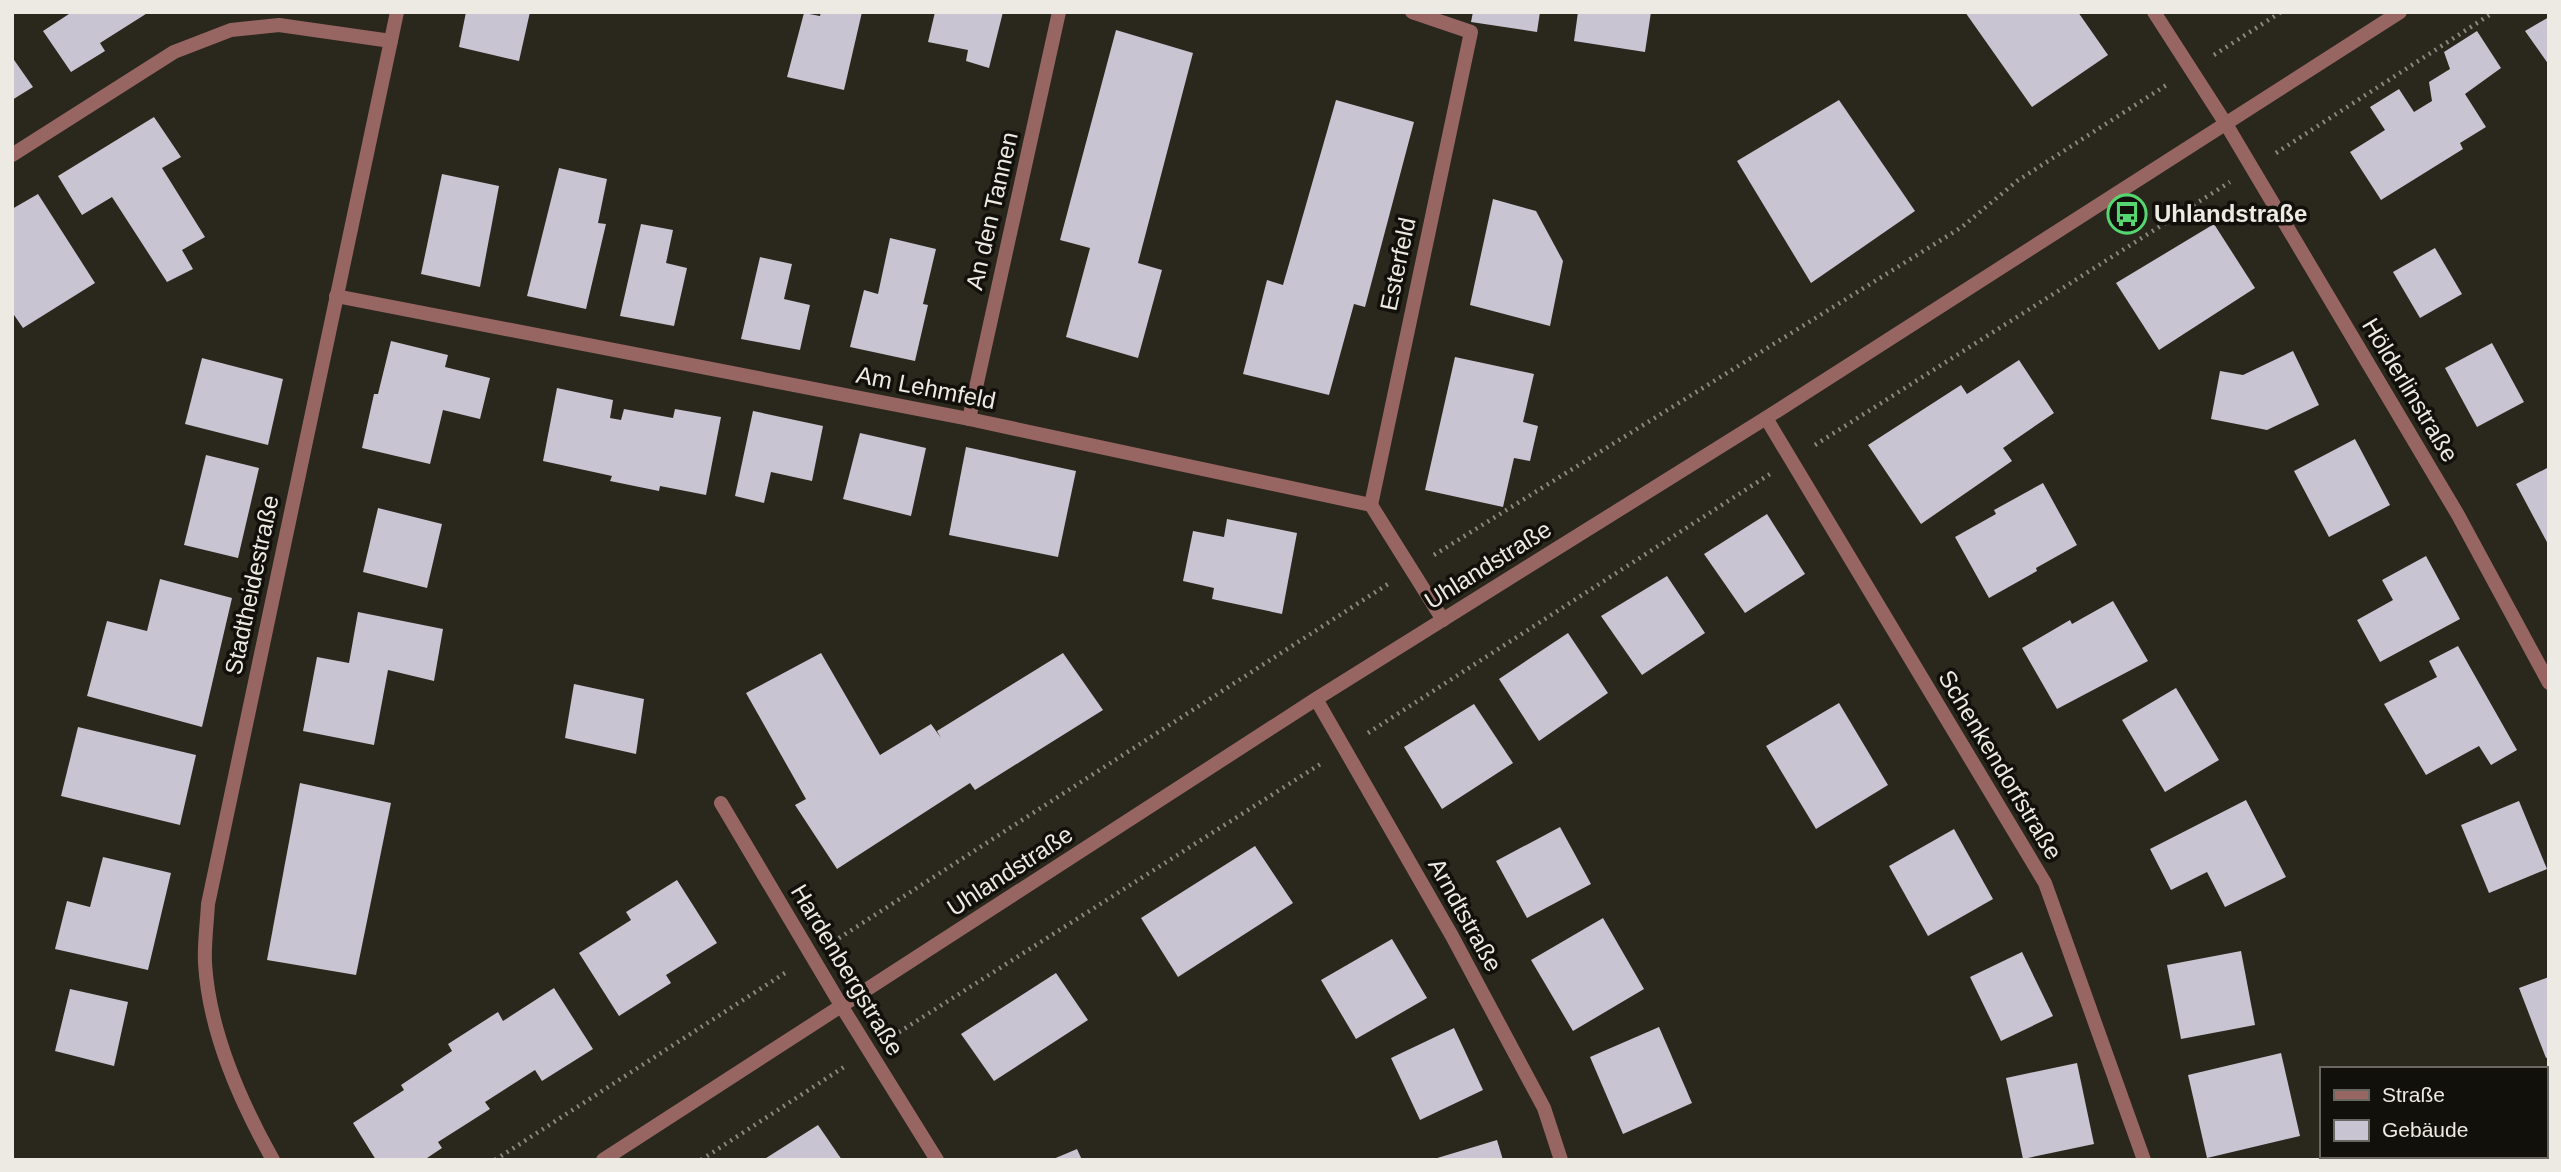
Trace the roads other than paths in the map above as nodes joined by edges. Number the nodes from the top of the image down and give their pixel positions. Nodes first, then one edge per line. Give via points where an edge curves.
1 (397, 12) edge
2 (1059, 12) edge
3 (1412, 12) edge
4 (2154, 12) edge
5 (2400, 12) edge
6 (391, 41) junction
7 (2226, 124) junction
8 (12, 155) edge
9 (336, 296) junction
10 (1766, 418) junction
11 (969, 419) junction
12 (1371, 505) junction
13 (1443, 620) junction
14 (2549, 682) edge
15 (1316, 699) junction
16 (720, 803) dead end
17 (842, 1007) junction
18 (273, 1160) edge
19 (603, 1160) edge
20 (937, 1160) edge
21 (1561, 1160) edge
22 (2144, 1160) edge

1 - 6 street, Stadtheidestraße
2 - 11 street, An den Tannen
3 - 12 street, Esterfeld via 1471,32
4 - 7 street, Hölderlinstraße
5 - 7 street, Uhlandstraße
6 - 8 street via 279,25 231,30 174,52
6 - 9 street, Stadtheidestraße
7 - 10 street, Uhlandstraße
7 - 14 street, Hölderlinstraße via 2458,515
9 - 11 street, Am Lehmfeld
9 - 18 street, Stadtheidestraße via 208,904 205,963 223,1051 251,1122
10 - 13 street, Uhlandstraße
10 - 22 street, Schenkendorfstraße via 2045,883
11 - 12 street, Am Lehmfeld
12 - 13 street
13 - 15 street, Uhlandstraße
15 - 17 street, Uhlandstraße
15 - 21 street, Arndtstraße via 1544,1108
16 - 17 street, Hardenbergstraße
17 - 19 street, Uhlandstraße
17 - 20 street, Hardenbergstraße

